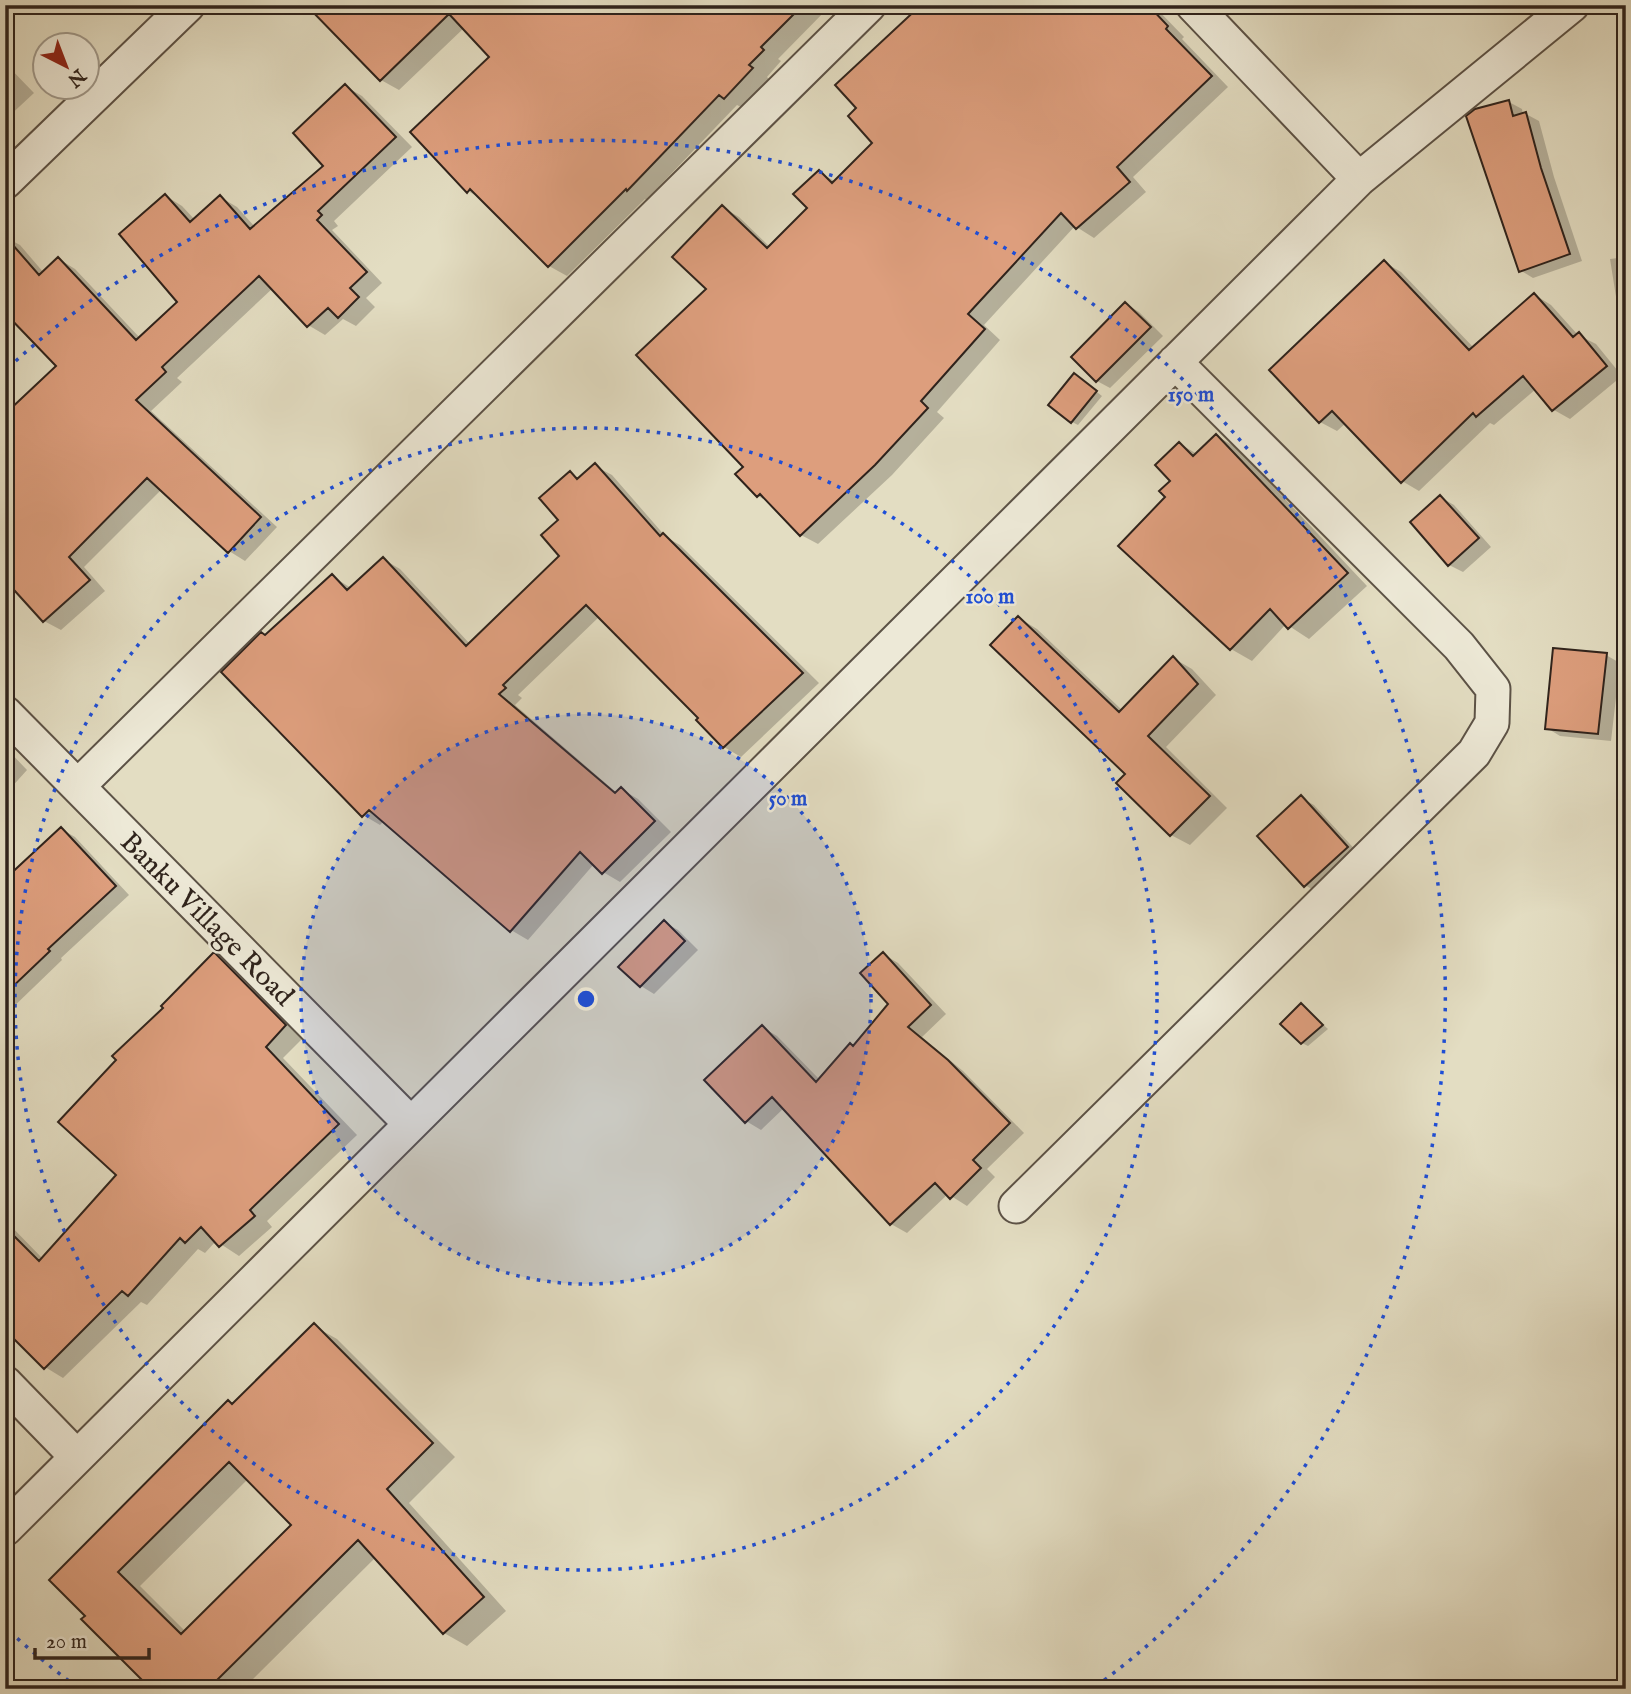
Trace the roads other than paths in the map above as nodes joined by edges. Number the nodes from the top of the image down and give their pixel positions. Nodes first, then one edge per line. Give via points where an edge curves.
1 (188, 5) edge
2 (869, 5) edge
3 (1192, 5) edge
4 (1572, 5) edge
5 (1359, 179) junction
6 (5, 183) edge
7 (1175, 362) junction
8 (5, 713) edge
9 (78, 786) junction
10 (411, 1124) junction
11 (1016, 1206) dead end
12 (5, 1383) edge
13 (76, 1456) junction
14 (5, 1529) edge

1 - 6 street
2 - 9 street
3 - 5 street
4 - 5 street
5 - 7 street
7 - 10 street
7 - 11 street via 1459,646 1493,689 1492,723 1474,753
8 - 9 street, Banku Village Road
9 - 10 street, Banku Village Road
10 - 13 street
12 - 13 street
13 - 14 street

